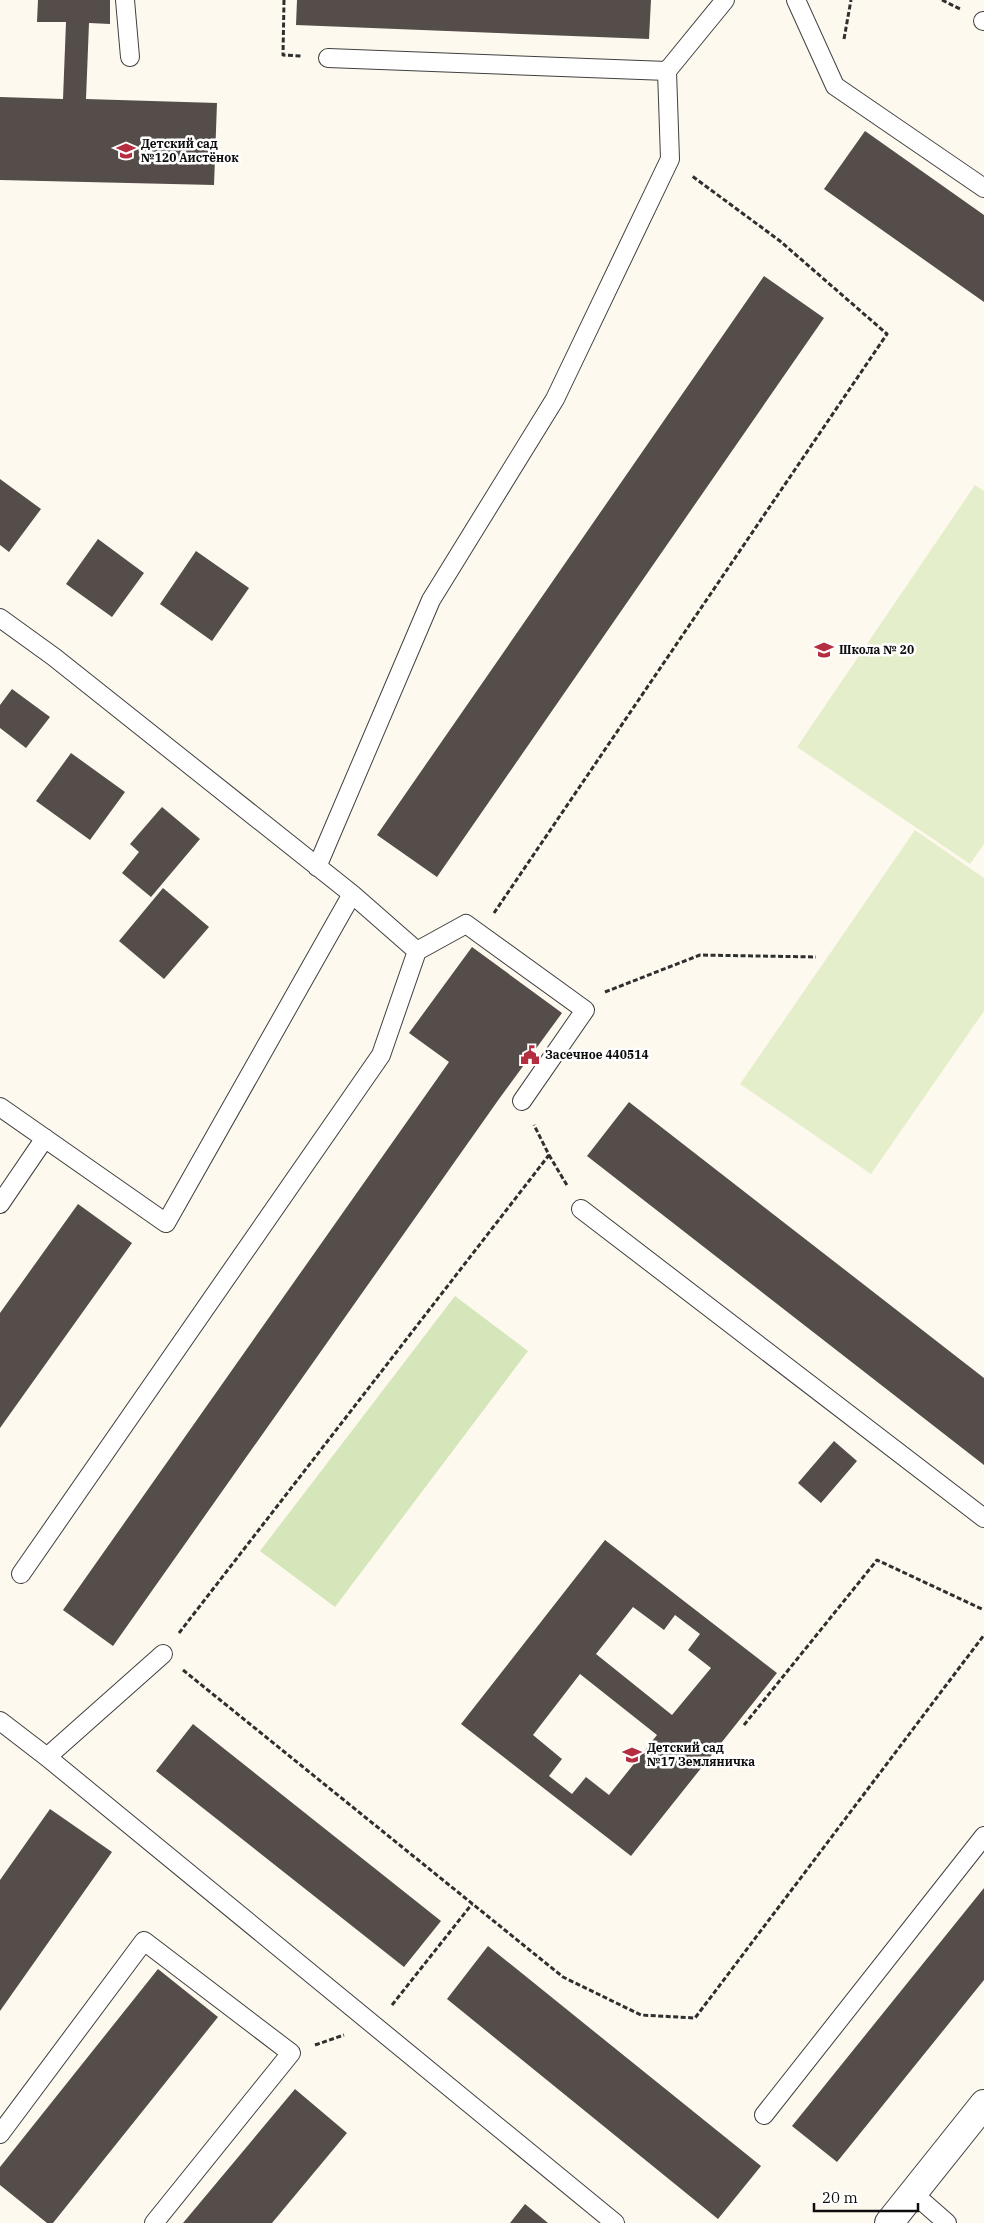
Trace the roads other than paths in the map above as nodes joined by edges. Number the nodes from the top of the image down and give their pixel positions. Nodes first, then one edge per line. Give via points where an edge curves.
1 (125, 0) edge
2 (725, 0) edge
3 (796, 0) edge
4 (130, 58) dead end
5 (328, 58) road end
6 (667, 71) junction
7 (984, 188) edge
8 (0, 618) edge
9 (317, 867) junction
10 (352, 894) junction
11 (417, 951) junction
12 (522, 1101) road end
13 (0, 1107) edge
14 (45, 1138) junction
15 (0, 1204) edge
16 (581, 1209) road end
17 (984, 1518) edge
18 (21, 1574) dead end
19 (163, 1654) road end
20 (0, 1721) edge
21 (47, 1757) junction
22 (984, 1836) edge
23 (984, 2104) edge
24 (764, 2115) dead end
25 (0, 2134) edge
26 (914, 2194) junction
27 (154, 2223) edge
28 (616, 2223) edge
29 (890, 2223) edge
30 (947, 2223) edge

1 - 4 lane
2 - 6 lane
3 - 7 lane via 835,86
5 - 6 lane
6 - 9 lane via 670,159 555,399 431,600
8 - 9 lane via 54,657
9 - 10 lane
10 - 11 lane
10 - 14 lane via 166,1223
11 - 12 lane via 466,924 584,1010
11 - 18 lane via 381,1055
13 - 14 lane
14 - 15 lane
16 - 17 lane
19 - 21 lane
20 - 21 lane
21 - 28 lane
22 - 24 lane
23 - 26 street
25 - 27 lane via 144,1941 291,2053
26 - 29 street
26 - 30 lane

